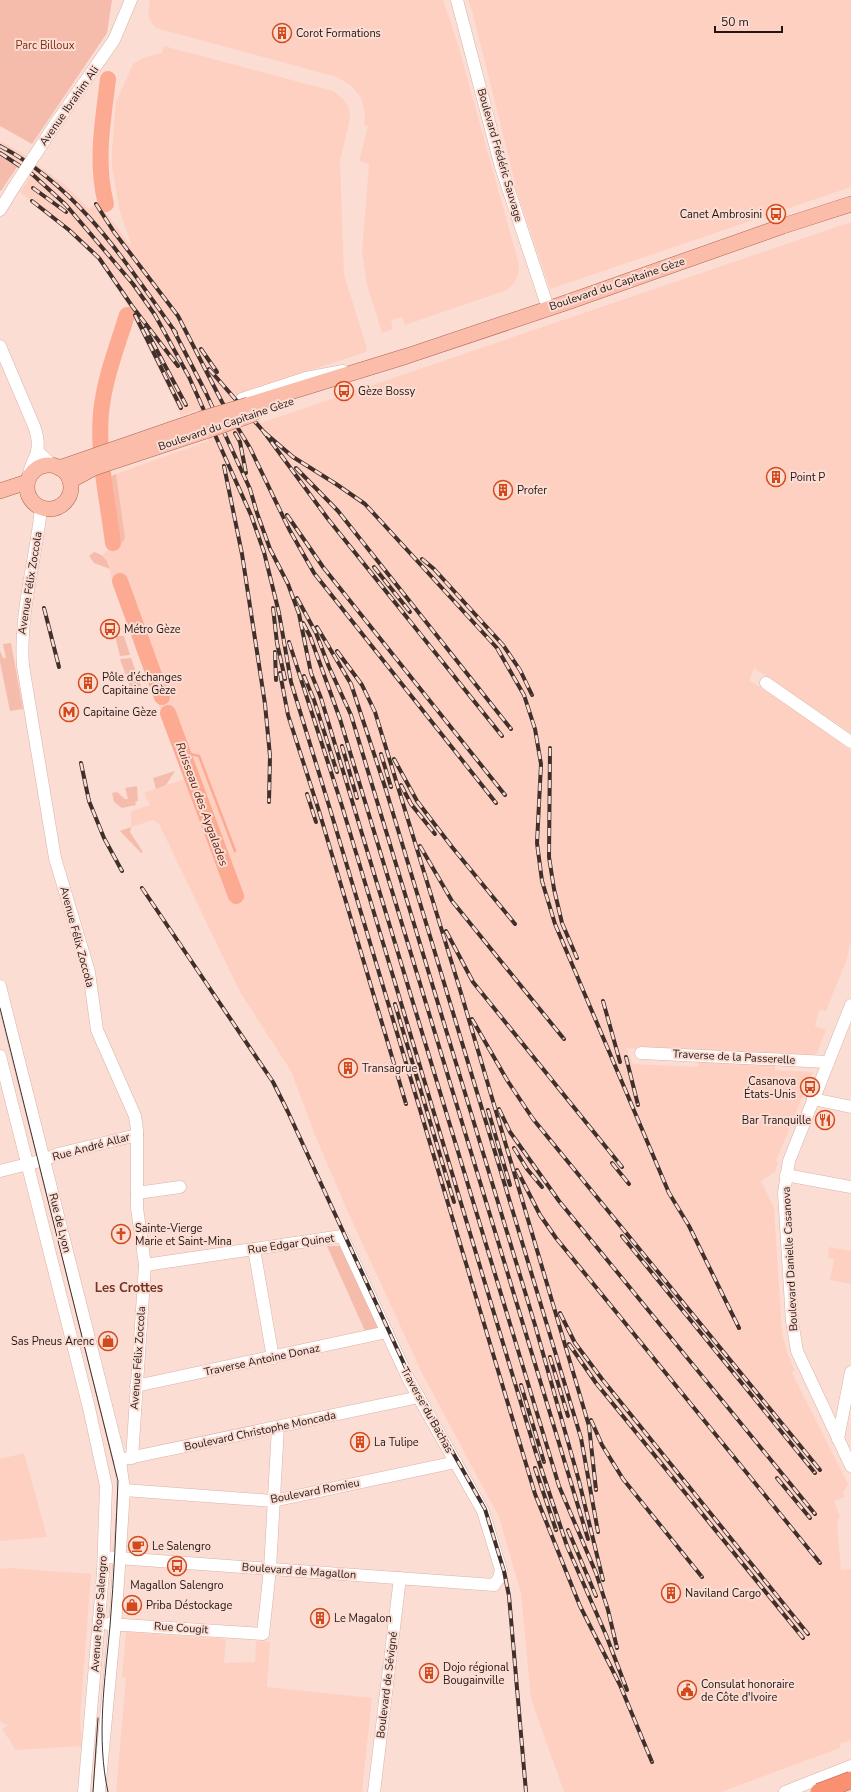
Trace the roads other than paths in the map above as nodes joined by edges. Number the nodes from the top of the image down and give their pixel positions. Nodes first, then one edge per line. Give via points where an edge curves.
1 (132, 0) edge
2 (457, 0) edge
3 (851, 204) edge
4 (0, 210) edge
5 (548, 308) junction
6 (0, 346) edge
7 (37, 451) junction
8 (92, 458) junction
9 (61, 466) junction
10 (70, 481) junction
11 (28, 485) junction
12 (0, 491) edge
13 (0, 498) edge
14 (41, 508) junction
15 (766, 683) dead end
16 (851, 742) edge
17 (0, 986) edge
18 (851, 1005) edge
19 (847, 1023) edge
20 (641, 1053) dead end
21 (0, 1056) edge
22 (828, 1062) junction
23 (813, 1099) junction
24 (851, 1106) edge
25 (137, 1139) junction
26 (44, 1160) junction
27 (27, 1164) junction
28 (0, 1171) edge
29 (786, 1175) junction
30 (180, 1187) dead end
31 (851, 1187) edge
32 (137, 1193) junction
33 (342, 1236) joint
34 (254, 1249) junction
35 (145, 1265) junction
36 (387, 1332) junction
37 (273, 1358) junction
38 (851, 1372) edge
39 (136, 1386) junction
40 (419, 1397) junction
41 (278, 1427) junction
42 (95, 1437) joint
43 (838, 1438) junction
44 (132, 1458) junction
45 (120, 1460) junction
46 (456, 1462) junction
47 (102, 1465) junction
48 (851, 1466) edge
49 (124, 1490) junction
50 (273, 1501) junction
51 (104, 1557) junction
52 (120, 1557) junction
53 (270, 1569) junction
54 (400, 1578) junction
55 (494, 1585) joint
56 (99, 1623) junction
57 (115, 1624) junction
58 (846, 1781) edge
59 (84, 1792) edge
60 (99, 1792) edge
61 (374, 1792) edge
62 (786, 1792) edge
63 (819, 1792) edge

1 - 4 street, Avenue Ibrahim Ali, bridge via 114,40
2 - 5 street, Boulevard Frédéric Sauvage via 501,167
3 - 5 main road, Boulevard du Capitaine Gèze
5 - 8 main road, Boulevard du Capitaine Gèze, bridge via 382,363 343,384 248,406
6 - 7 street via 34,426 38,438
7 - 9 street
7 - 11 street via 29,468
8 - 9 main road, Boulevard du Capitaine Gèze
8 - 10 main road, Boulevard du Capitaine Gèze
9 - 10 main road
9 - 11 main road, Boulevard du Capitaine Gèze via 39,468 32,473
10 - 14 main road via 70,494 64,503 53,509
11 - 12 main road, Boulevard du Capitaine Gèze
11 - 13 main road, Boulevard du Capitaine Gèze
11 - 14 main road via 32,502
14 - 25 street, Avenue Félix Zoccola via 22,639 23,666 55,858 89,972 98,1030 135,1116
15 - 16 street
17 - 26 street, Rue de Lyon
18 - 19 street, Boulevard Danielle Casanova
19 - 22 street, Boulevard Danielle Casanova
20 - 22 street, Traverse de la Passerelle
21 - 27 street, Rue de Lyon
22 - 23 street, Boulevard Danielle Casanova
23 - 24 street
23 - 29 street, Boulevard Danielle Casanova
25 - 26 street, Rue André Allar via 59,1162
25 - 32 street, Avenue Félix Zoccola
26 - 27 street, Rue André Allar
26 - 45 street, Rue de Lyon
27 - 28 street, Rue André Allar
27 - 42 street, Rue de Lyon
29 - 31 street
29 - 43 street, Boulevard Danielle Casanova via 784,1193 794,1336 797,1351
30 - 32 street
32 - 35 street, Avenue Félix Zoccola
33 - 34 street, Rue Edgar Quinet
33 - 36 street, Traverse du Bachas
34 - 35 street, Rue Edgar Quinet
34 - 37 street
35 - 39 street, Avenue Félix Zoccola
36 - 37 street, Traverse Antoine Donaz
36 - 40 street, Traverse du Bachas
37 - 39 street, Traverse Antoine Donaz
38 - 43 street
39 - 44 street, Avenue Félix Zoccola
40 - 41 street, Boulevard Christophe Moncada
40 - 46 street, Traverse du Bachas
41 - 44 street, Boulevard Christophe Moncada
41 - 50 street
42 - 47 street, Avenue Roger Salengro
43 - 48 street, Boulevard Danielle Casanova
44 - 45 street, Boulevard Christophe Moncada
45 - 47 street, Boulevard Christophe Moncada
45 - 49 street, Avenue Roger Salengro
46 - 50 street, Boulevard Romieu
46 - 55 street, Traverse du Bachas via 483,1510 500,1570 499,1578
47 - 51 street, Avenue Roger Salengro via 106,1486
49 - 50 street, Boulevard Romieu
49 - 52 street, Avenue Roger Salengro
50 - 53 street
51 - 52 street, Boulevard de Magallon
51 - 56 street, Avenue Roger Salengro
52 - 53 street, Boulevard de Magallon
52 - 57 street, Avenue Roger Salengro
53 - 54 street, Boulevard de Magallon
53 - 57 street, Rue Cougit via 264,1634
54 - 55 street, Boulevard de Magallon
54 - 61 street, Boulevard de Sévigné
56 - 57 street, Rue Cougit
56 - 59 street, Avenue Roger Salengro
57 - 60 street, Avenue Roger Salengro
58 - 62 street
58 - 63 highway, bridge

